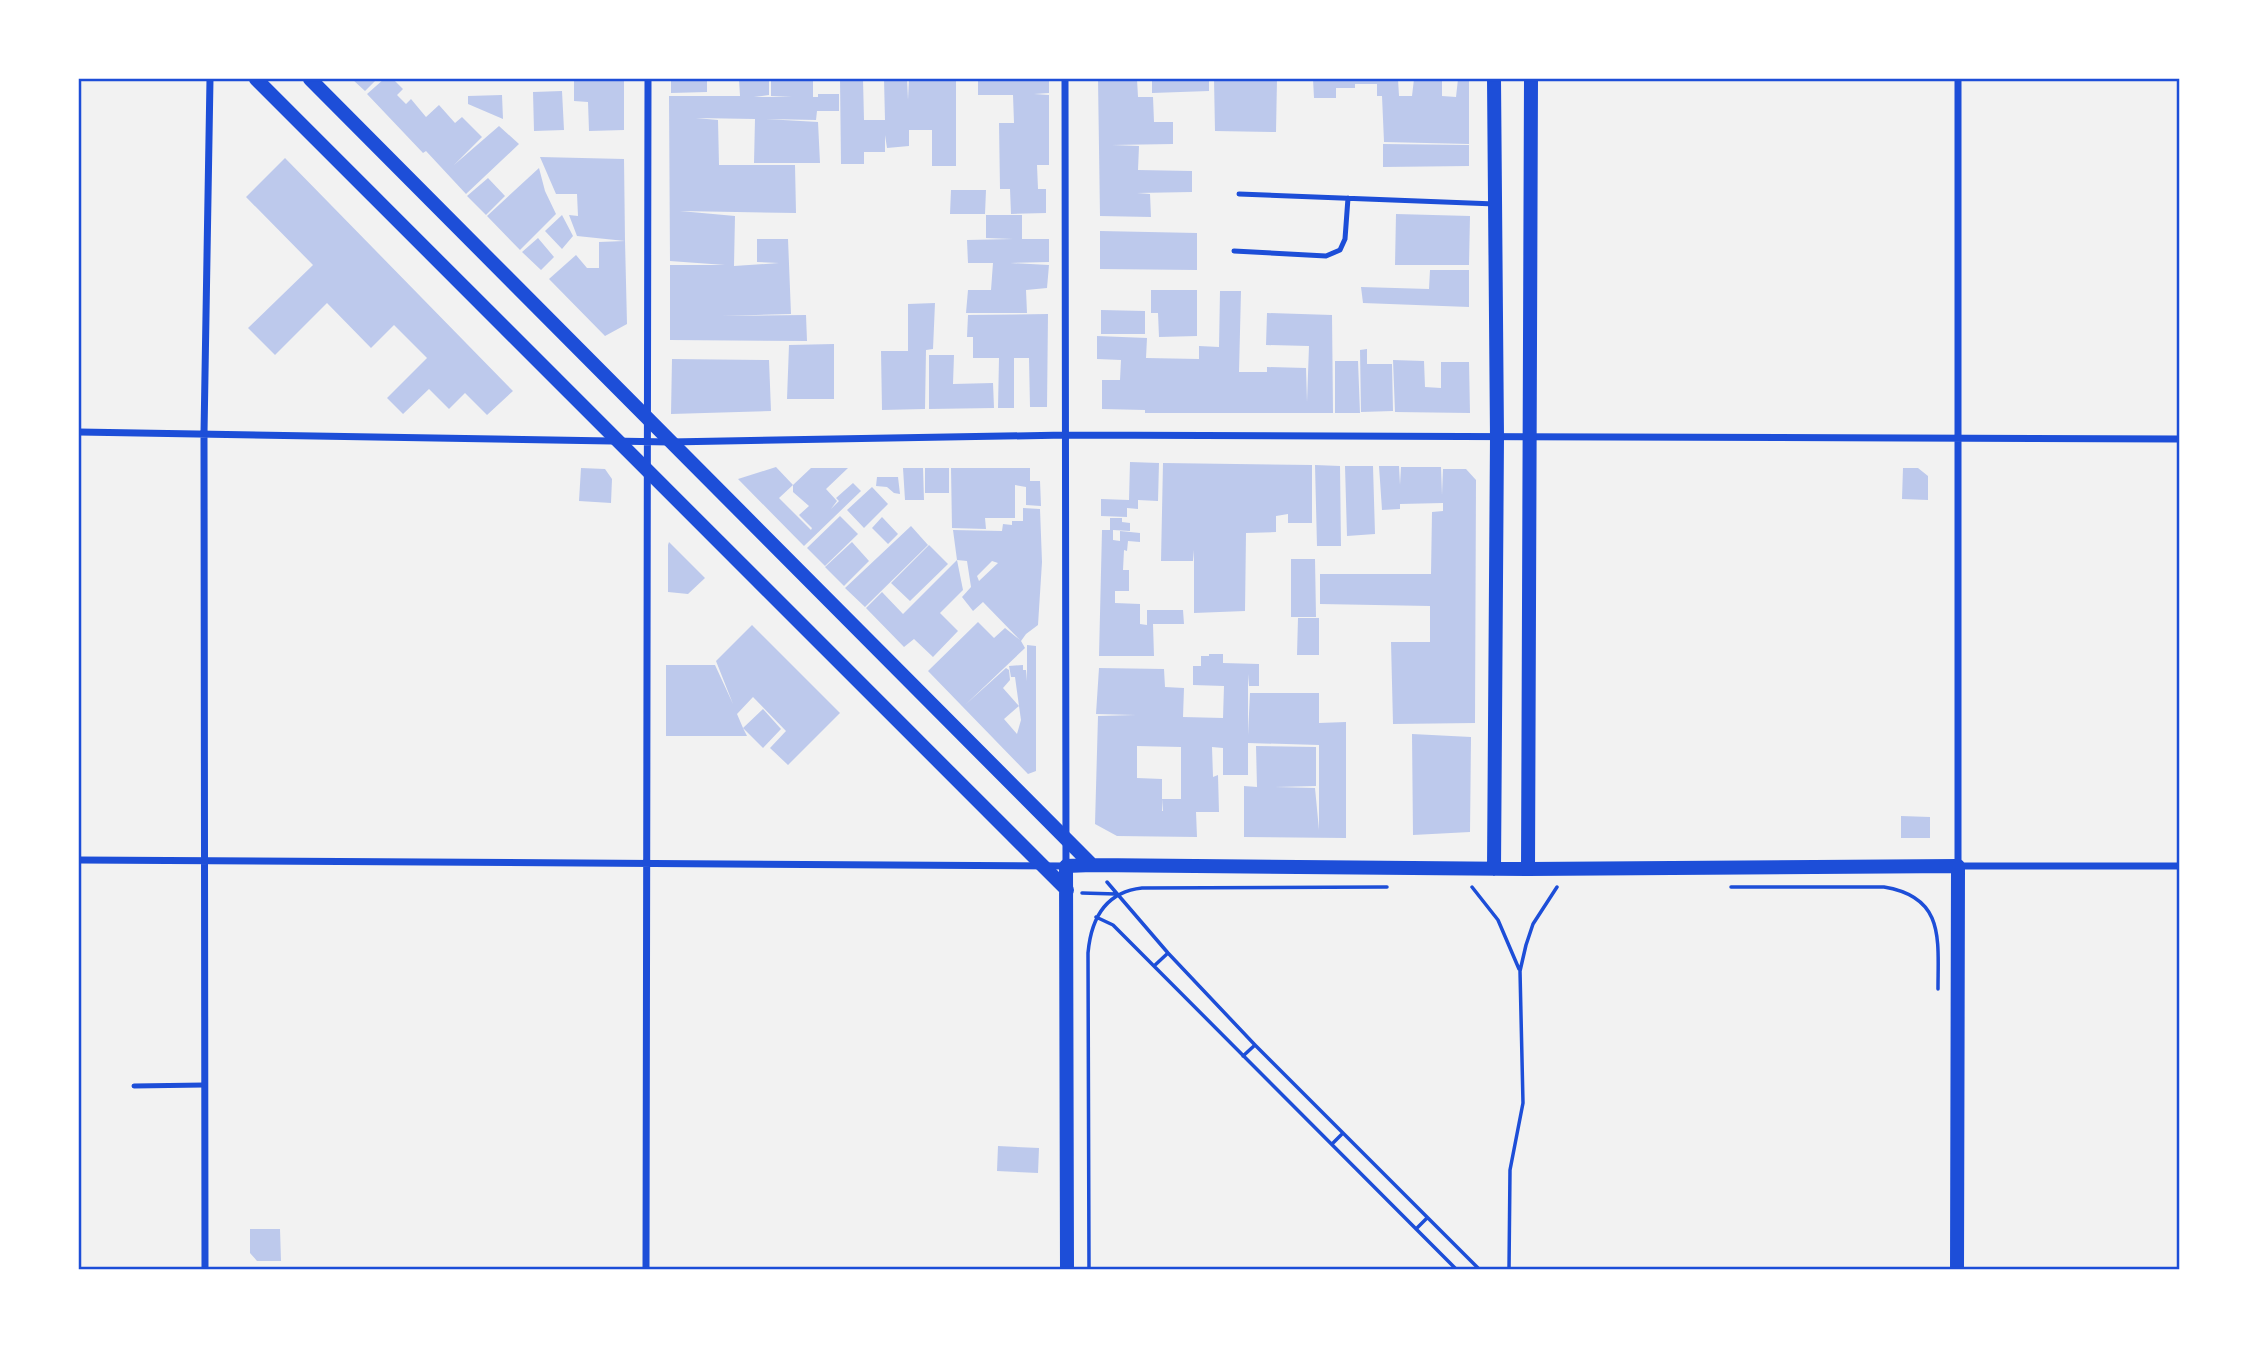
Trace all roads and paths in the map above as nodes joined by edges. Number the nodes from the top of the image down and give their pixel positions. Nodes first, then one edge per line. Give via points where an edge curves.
1 (210, 79) edge
2 (256, 79) edge
3 (310, 79) edge
4 (648, 79) edge
5 (1065, 79) edge
6 (1494, 79) edge
7 (1531, 79) edge
8 (1958, 79) edge
9 (1239, 194) dead end
10 (1348, 198) junction
11 (1495, 204) junction
12 (1234, 251) dead end
13 (647, 420) junction
14 (79, 432) edge
15 (204, 433) junction
16 (1066, 435) junction
17 (1497, 437) junction
18 (1531, 437) junction
19 (1958, 438) junction
20 (2179, 439) edge
21 (618, 440) junction
22 (647, 442) junction
23 (670, 442) junction
24 (646, 469) junction
25 (1066, 839) junction
26 (79, 860) edge
27 (205, 861) junction
28 (647, 862) junction
29 (1092, 865) junction
30 (1042, 866) junction
31 (1066, 866) junction
32 (1958, 866) junction
33 (2179, 866) edge
34 (1494, 869) junction
35 (1528, 869) junction
36 (1389, 887) dead end
37 (1472, 887) dead end
38 (1557, 887) dead end
39 (1720, 887) dead end
40 (1066, 890) junction
41 (1118, 894) junction
42 (1096, 917) junction
43 (1168, 953) junction
44 (1154, 966) junction
45 (1520, 971) junction
46 (1938, 993) dead end
47 (1255, 1045) junction
48 (1243, 1056) junction
49 (205, 1085) junction
50 (134, 1086) dead end
51 (1343, 1133) junction
52 (1331, 1144) junction
53 (1427, 1218) junction
54 (1416, 1229) junction
55 (205, 1269) edge
56 (646, 1269) edge
57 (1067, 1269) edge
58 (1089, 1269) edge
59 (1456, 1269) edge
60 (1479, 1269) edge
61 (1509, 1269) edge
62 (1957, 1269) edge

1 - 15 street
2 - 21 main road
3 - 13 main road
4 - 13 street
5 - 16 street
6 - 11 main road
7 - 18 main road
8 - 19 street
9 - 10 lane
10 - 11 lane
10 - 12 lane via 1340,250 1326,256
11 - 17 main road
13 - 22 street
13 - 23 main road
14 - 15 street
15 - 21 street
15 - 27 street
16 - 17 street
16 - 23 street
16 - 25 street
17 - 18 street
17 - 34 main road
18 - 19 street
18 - 35 main road
19 - 20 street
19 - 32 street
21 - 22 street
21 - 24 main road
22 - 23 street
22 - 24 street
23 - 25 main road
24 - 28 street
24 - 30 main road
25 - 29 main road
25 - 31 street
26 - 27 street
27 - 28 street
27 - 49 street
28 - 30 street
28 - 56 street
29 - 31 main road
29 - 34 main road
30 - 31 street
30 - 40 main road
31 - 40 main road
32 - 33 street
32 - 35 main road
32 - 62 main road
34 - 35 main road
36 - 41 path via 1142,888
37 - 45 path via 1498,920
38 - 45 path via 1533,924
39 - 46 path via 1884,887 1915,896 1930,912 1938,938
40 - 41 path
40 - 57 main road
41 - 42 path
41 - 43 path
42 - 44 path via 1113,925
42 - 58 path via 1088,953
43 - 44 path
43 - 47 path
44 - 48 path
45 - 61 path via 1523,1103 1510,1170
47 - 48 path
47 - 51 path
48 - 52 path
49 - 50 lane
49 - 55 street
51 - 52 path
51 - 53 path
52 - 54 path
53 - 54 path
53 - 60 path
54 - 59 path

